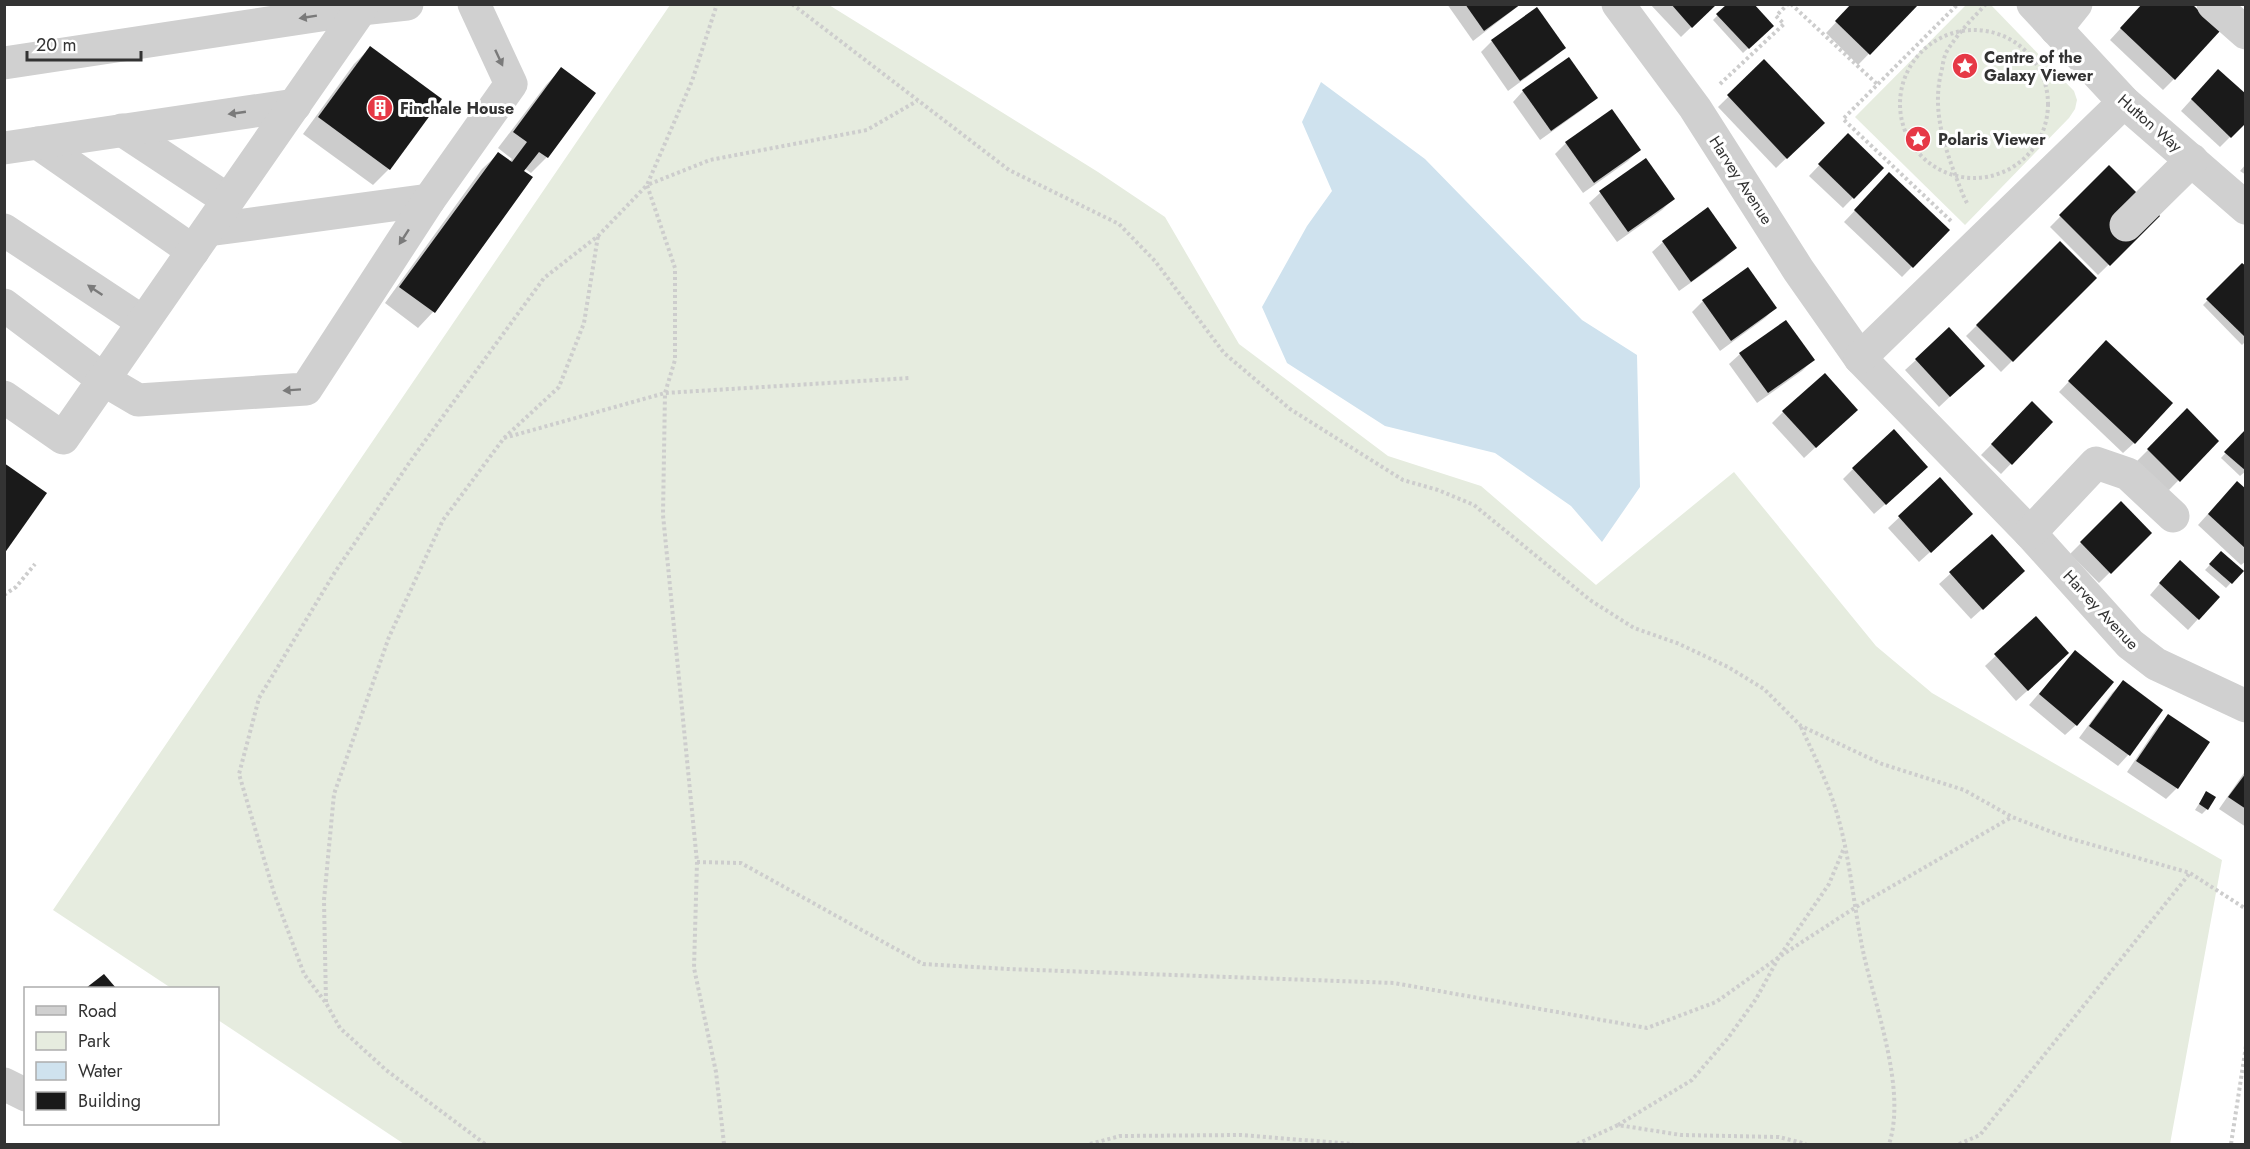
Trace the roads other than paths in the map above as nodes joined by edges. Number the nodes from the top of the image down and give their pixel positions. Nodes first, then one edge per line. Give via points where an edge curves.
1 (407, 4) edge
2 (474, 4) edge
3 (1618, 4) edge
4 (2033, 4) edge
5 (2213, 4) edge
6 (361, 9) junction
7 (2066, 17) edge
8 (2246, 33) edge
9 (4, 63) edge
10 (2124, 102) junction
11 (295, 105) junction
12 (122, 130) junction
13 (38, 143) junction
14 (4, 148) edge
15 (2192, 160) junction
16 (228, 200) junction
17 (429, 200) junction
18 (2246, 208) edge
19 (2126, 225) dead end
20 (4, 230) edge
21 (200, 241) junction
22 (4, 305) edge
23 (143, 322) junction
24 (1860, 358) junction
25 (104, 380) junction
26 (4, 397) edge
27 (2173, 516) dead end
28 (2030, 533) junction
29 (2246, 706) edge
30 (4, 1084) edge
31 (24, 1094) edge

1 - 6 street
2 -> 17 street via 511,84
3 - 24 street, Harvey Avenue via 1695,108
4 - 7 street
5 - 8 street
6 -> 9 street
6 - 11 street
7 - 10 street, Hutton Way
10 - 15 street, Hutton Way
10 - 24 street
11 -> 12 street
11 - 16 street
12 - 13 street
12 - 16 street
13 - 14 street
13 - 21 street
15 - 18 street, Hutton Way
15 - 19 street
16 - 21 street
17 - 21 street
17 -> 25 street via 306,389 138,400
23 -> 20 street
21 - 23 street
22 - 25 street
23 - 25 street
24 - 28 street, Harvey Avenue
25 - 26 street via 63,438
27 - 28 street via 2128,474 2096,463
28 - 29 street, Harvey Avenue via 2130,644 2156,664
30 - 31 street

